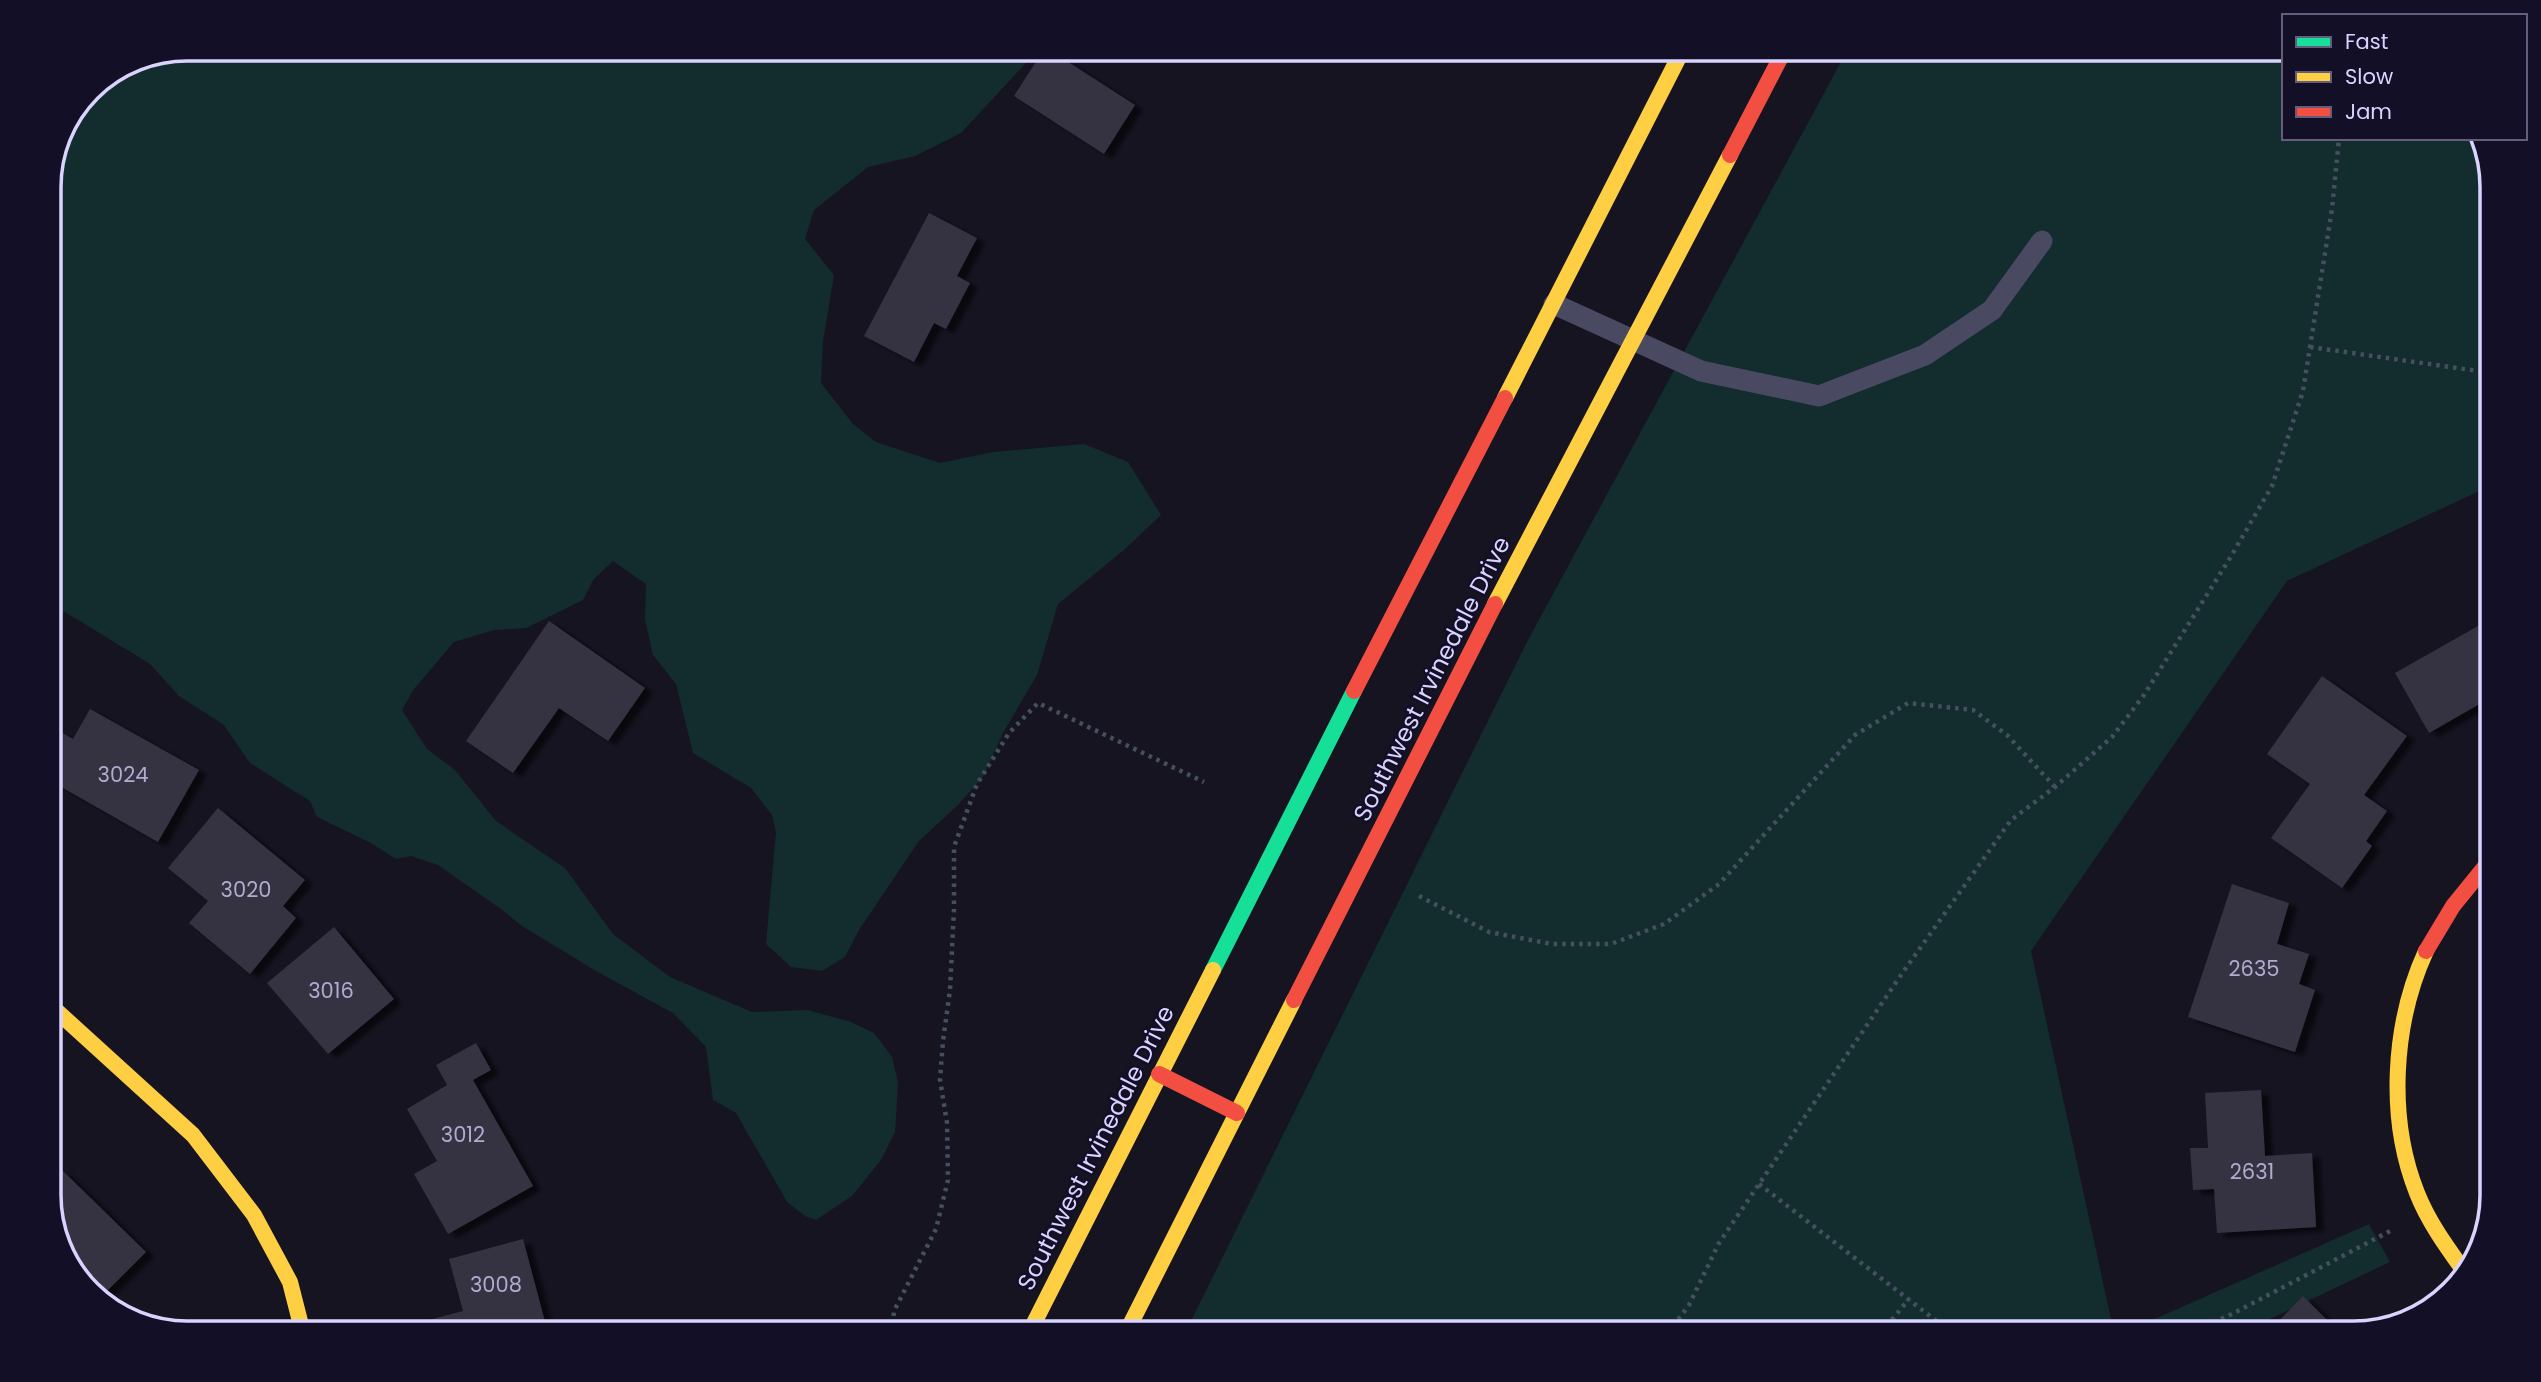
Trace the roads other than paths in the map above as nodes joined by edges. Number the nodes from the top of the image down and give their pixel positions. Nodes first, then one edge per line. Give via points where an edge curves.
1 (1677, 61) edge
2 (1779, 61) edge
3 (2042, 241) dead end
4 (1554, 304) junction
5 (1635, 341) junction
6 (2480, 872) edge
7 (62, 1016) edge
8 (1159, 1074) junction
9 (1237, 1114) junction
10 (2460, 1264) edge
11 (300, 1321) edge
12 (1035, 1321) edge
13 (1132, 1321) edge

1 - 4 main road, Southwest Irvinedale Drive
2 - 5 main road, Southwest Irvinedale Drive
3 - 5 lane via 1992,310 1925,355 1819,396 1701,371
4 - 5 lane
4 - 8 main road, Southwest Irvinedale Drive
5 - 9 main road, Southwest Irvinedale Drive via 1509,576
6 - 10 main road via 2456,899 2423,957 2400,1036 2397,1097 2409,1169 2426,1212
7 - 11 main road via 193,1135 254,1215 290,1282
8 - 9 main road
8 - 12 main road, Southwest Irvinedale Drive
9 - 13 main road, Southwest Irvinedale Drive

